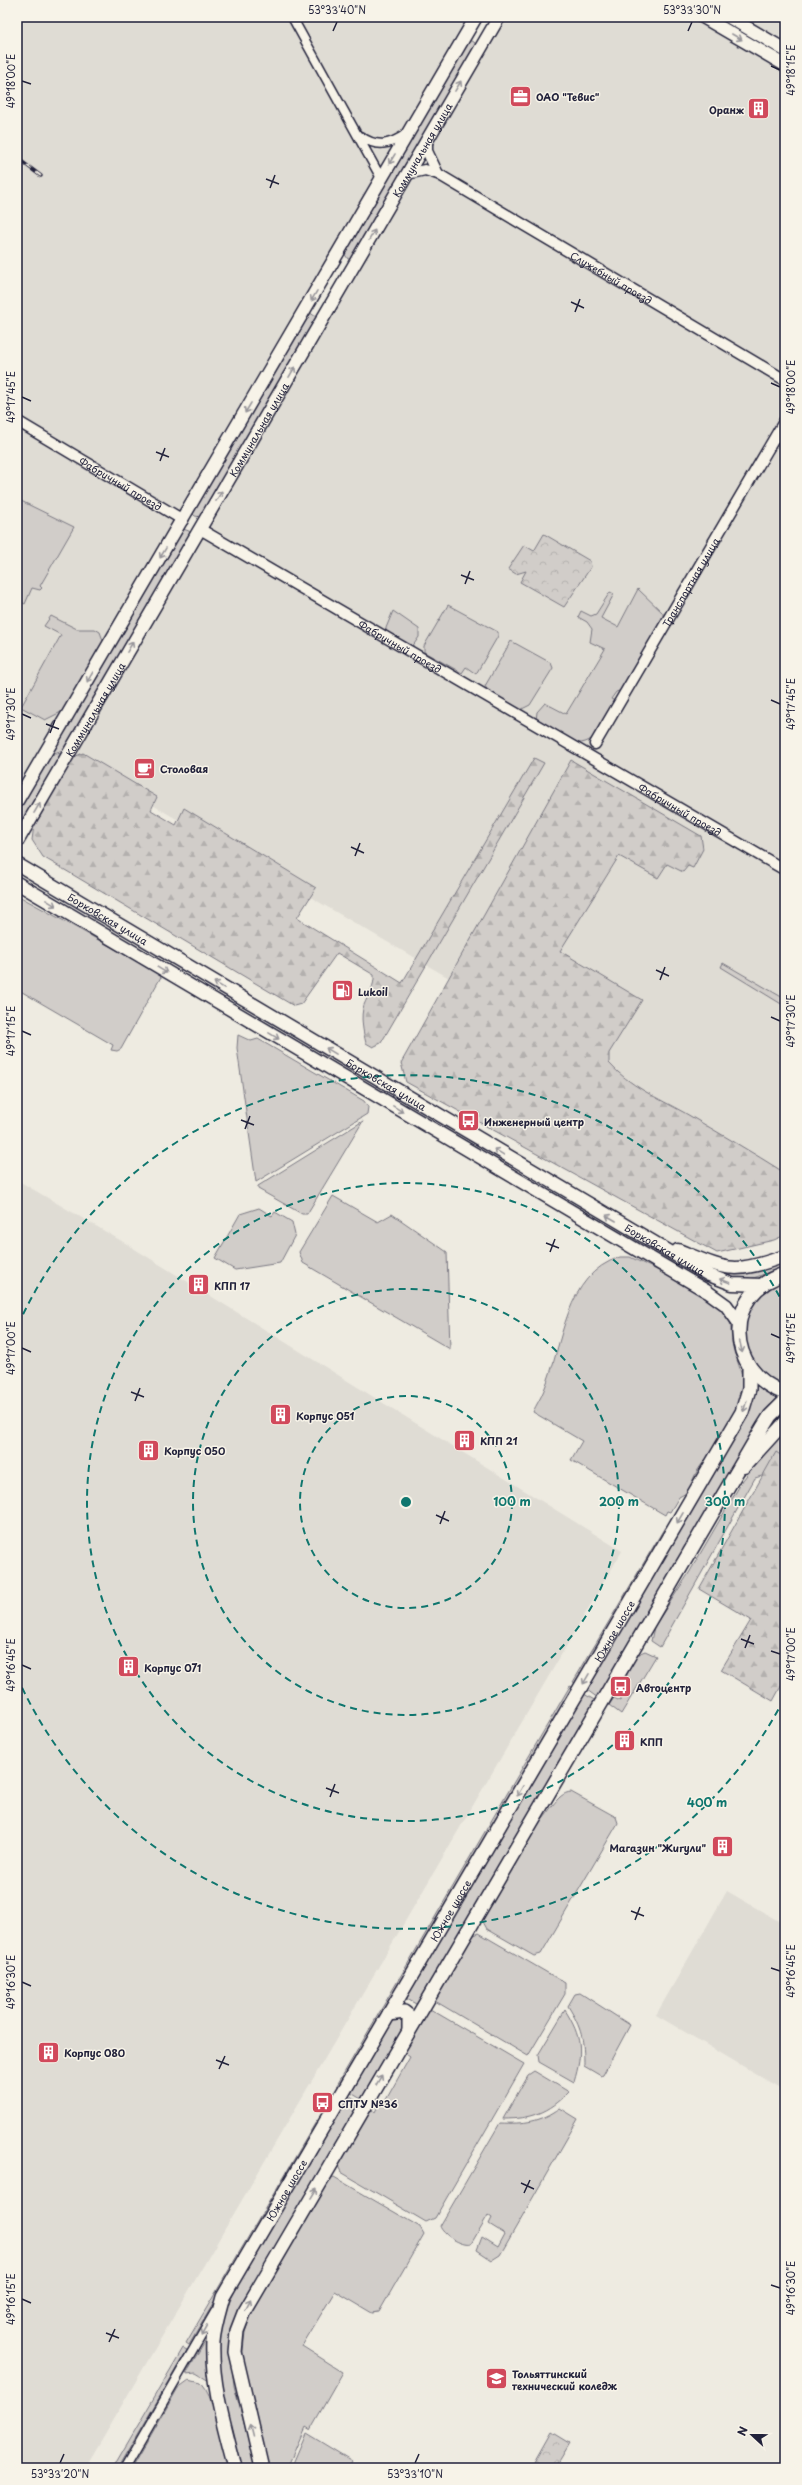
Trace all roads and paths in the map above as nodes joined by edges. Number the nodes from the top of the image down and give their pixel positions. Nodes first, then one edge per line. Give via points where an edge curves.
1 (292, 17) edge
2 (476, 17) edge
3 (499, 17) edge
4 (703, 17) edge
5 (730, 17) edge
6 (469, 30) junction
7 (486, 39) junction
8 (781, 47) edge
9 (770, 56) junction
10 (785, 65) edge
11 (408, 133) junction
12 (358, 135) junction
13 (427, 139) junction
14 (407, 174) junction
15 (438, 174) junction
16 (381, 178) junction
17 (340, 251) junction
18 (357, 261) junction
19 (328, 272) junction
20 (344, 283) junction
21 (785, 380) edge
22 (785, 420) edge
23 (17, 421) edge
24 (183, 520) junction
25 (200, 530) junction
26 (595, 744) dead end
27 (17, 801) edge
28 (17, 842) edge
29 (17, 864) edge
30 (785, 870) edge
31 (17, 883) edge
32 (389, 1086) junction
33 (380, 1099) junction
34 (641, 1236) junction
35 (785, 1256) edge
36 (785, 1274) edge
37 (763, 1285) junction
38 (739, 1324) junction
39 (749, 1367) junction
40 (785, 1393) edge
41 (785, 1401) edge
42 (785, 1422) edge
43 (719, 1502) junction
44 (400, 1995) junction
45 (422, 2007) junction
46 (389, 2014) junction
47 (409, 2029) junction
48 (223, 2297) junction
49 (125, 2468) edge
50 (236, 2468) edge
51 (262, 2468) edge

1 - 12 street
2 - 6 main road, Коммунальная улица
3 - 7 main road, Коммунальная улица
4 -> 9 main road
5 - 8 main road
6 - 7 main road
6 - 11 main road, Коммунальная улица
13 -> 7 main road, Коммунальная улица
8 - 9 main road
9 - 10 main road
11 - 12 street via 395,141 379,145
11 -> 16 main road, Коммунальная улица
12 - 16 street
13 - 14 main road, Коммунальная улица
13 - 15 street via 427,151
14 - 15 street, Служебный проезд via 425,170
18 -> 14 main road, Коммунальная улица
15 - 21 street, Служебный проезд
16 - 17 main road, Коммунальная улица
17 - 18 main road via 343,260 352,263
17 - 19 main road, Коммунальная улица
18 - 20 main road, Коммунальная улица
19 - 20 main road via 339,270 344,276
19 -> 24 main road, Коммунальная улица
25 -> 20 main road, Коммунальная улица
22 - 26 street, Транспортная улица
23 - 24 street, Фабричный проезд
24 - 25 main road, Фабричный проезд
24 -> 27 main road, Коммунальная улица
28 -> 25 main road, Коммунальная улица
25 - 30 street, Фабричный проезд
32 -> 29 main road, Борковская улица
31 -> 33 main road, Борковская улица
32 - 33 main road
34 -> 32 main road, Борковская улица
33 -> 38 main road, Борковская улица via 708,1292 726,1305
34 - 35 main road via 738,1270
37 -> 34 main road, Борковская улица via 739,1285 715,1278
36 - 37 main road
37 - 38 main road via 747,1302
38 -> 39 main road via 741,1351
39 - 40 main road via 762,1382
39 -> 44 main road, Южное шоссе via 749,1389 742,1412
41 - 43 main road via 770,1416
42 - 43 main road via 765,1441
43 - 45 main road
44 - 45 main road via 406,2008 413,2010
44 - 46 main road, Южное шоссе
45 - 47 main road
46 - 47 main road via 404,2012 409,2016
46 - 48 main road, Южное шоссе
51 -> 47 main road via 238,2373 235,2352 237,2331 252,2296
48 -> 49 street
48 - 50 main road, Южное шоссе via 214,2335 214,2361 222,2413

